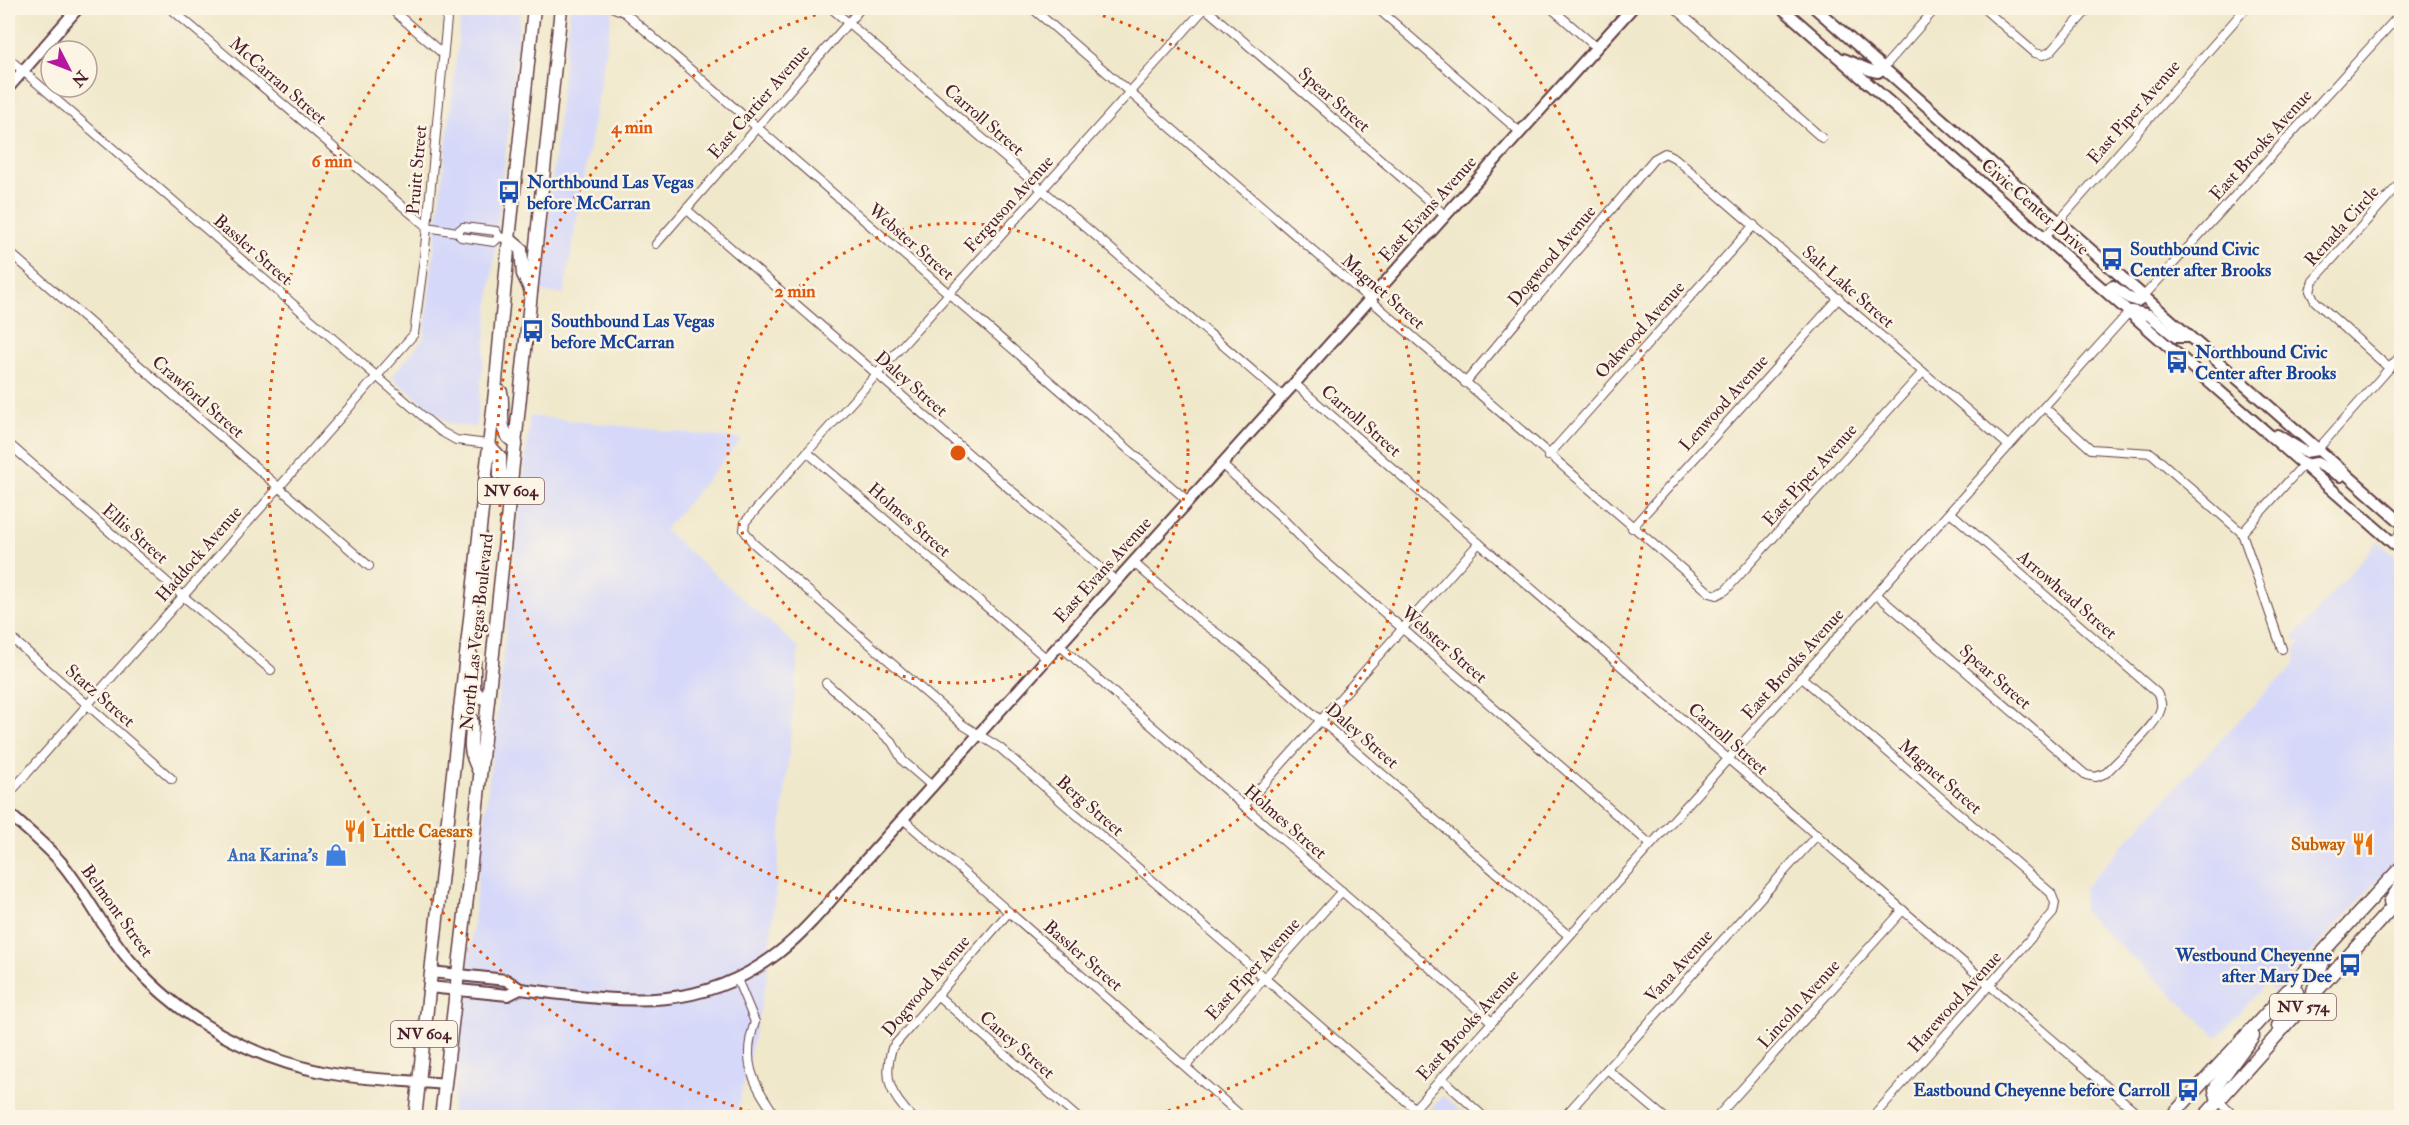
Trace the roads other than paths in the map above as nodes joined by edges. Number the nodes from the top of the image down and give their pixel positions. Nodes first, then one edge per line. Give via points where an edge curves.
1 (78, 8) edge
2 (170, 8) edge
3 (390, 8) edge
4 (448, 8) edge
5 (534, 8) edge
6 (561, 8) edge
7 (614, 8) edge
8 (831, 8) edge
9 (861, 8) edge
10 (1032, 8) edge
11 (1205, 8) edge
12 (1377, 8) edge
13 (1551, 8) edge
14 (1632, 8) edge
15 (1675, 8) edge
16 (1782, 8) edge
17 (1815, 8) edge
18 (1936, 8) edge
19 (1983, 8) edge
20 (2089, 8) edge
21 (2246, 8) edge
22 (2402, 12) edge
23 (849, 22) junction
24 (1596, 47) junction
25 (443, 54) junction
26 (1837, 57) junction
27 (8, 58) edge
28 (1884, 68) junction
29 (23, 71) junction
30 (8, 88) edge
31 (1129, 92) junction
32 (757, 128) junction
33 (1520, 132) junction
34 (1822, 138) dead end
35 (1665, 153) joint
36 (2402, 181) edge
37 (1042, 190) junction
38 (686, 209) junction
39 (1445, 215) junction
40 (2059, 222) junction
41 (1754, 225) junction
42 (427, 227) junction
43 (2045, 237) junction
44 (504, 238) junction
45 (656, 244) dead end
46 (8, 251) edge
47 (2106, 290) junction
48 (531, 292) junction
49 (949, 294) junction
50 (2143, 297) junction
51 (1839, 298) junction
52 (1369, 300) junction
53 (2130, 311) junction
54 (414, 334) joint
55 (2188, 337) junction
56 (2402, 354) edge
57 (2389, 368) junction
58 (1923, 372) junction
59 (877, 374) junction
60 (376, 377) junction
61 (496, 383) junction
62 (1294, 383) junction
63 (1464, 383) junction
64 (1282, 396) junction
65 (2044, 407) junction
66 (2255, 422) junction
67 (8, 443) edge
68 (516, 443) junction
69 (488, 444) junction
70 (2009, 446) junction
71 (2316, 450) junction
72 (807, 452) junction
73 (1548, 456) junction
74 (1221, 465) junction
75 (2303, 465) junction
76 (2359, 486) junction
77 (278, 487) junction
78 (510, 498) junction
79 (1188, 501) junction
80 (1950, 512) junction
81 (2402, 523) edge
82 (1632, 528) junction
83 (2402, 528) edge
84 (744, 530) joint
85 (2242, 533) junction
86 (1479, 543) junction
87 (2398, 547) edge
88 (1133, 562) junction
89 (369, 566) dead end
90 (1116, 581) junction
91 (1876, 594) junction
92 (1717, 595) joint
93 (183, 596) junction
94 (1402, 628) junction
95 (8, 635) edge
96 (467, 645) junction
97 (1059, 645) junction
98 (2282, 649) dead end
99 (1047, 659) junction
100 (271, 670) dead end
101 (1802, 677) junction
102 (826, 683) dead end
103 (488, 699) junction
104 (87, 705) junction
105 (460, 708) junction
106 (1320, 720) junction
107 (978, 735) junction
108 (1728, 759) junction
109 (480, 776) junction
110 (2096, 777) joint
111 (172, 779) dead end
112 (932, 786) junction
113 (8, 795) edge
114 (1244, 806) junction
115 (8, 813) edge
116 (903, 819) junction
117 (1817, 835) junction
118 (1650, 844) junction
119 (2402, 866) edge
120 (2402, 883) edge
121 (1342, 891) junction
122 (2402, 896) edge
123 (2055, 903) joint
124 (1903, 910) junction
125 (1009, 912) junction
126 (2375, 926) junction
127 (1569, 936) junction
128 (2330, 944) junction
129 (431, 972) junction
130 (458, 975) junction
131 (1264, 978) junction
132 (737, 979) junction
133 (1990, 985) junction
134 (2293, 985) junction
135 (429, 987) junction
136 (457, 989) junction
137 (520, 989) junction
138 (937, 995) junction
139 (2312, 997) junction
140 (1492, 1022) junction
141 (2254, 1026) junction
142 (2269, 1044) junction
143 (1186, 1066) junction
144 (1607, 1069) junction
145 (1441, 1078) junction
146 (418, 1082) junction
147 (445, 1084) junction
148 (2218, 1100) junction
149 (1414, 1108) junction
150 (414, 1118) edge
151 (441, 1118) edge
152 (777, 1118) edge
153 (912, 1118) edge
154 (1078, 1118) edge
155 (1240, 1118) edge
156 (1406, 1118) edge
157 (1485, 1118) edge
158 (1563, 1118) edge
159 (1665, 1118) edge
160 (1716, 1118) edge
161 (1872, 1118) edge
162 (2143, 1118) edge
163 (2170, 1118) edge
164 (2203, 1118) edge
165 (2236, 1118) edge

1 - 29 street
2 - 42 street, McCarran Street
3 - 25 street
4 - 25 street, Pruitt Street
5 - 44 main road, North Las Vegas Boulevard / NV 604
6 - 48 main road, North Las Vegas Boulevard / NV 604
7 - 32 street, Webster Street via 624,12
8 - 23 street, Carroll Street
9 - 23 street, East Cartier Avenue
10 - 31 street, Magnet Street
11 - 31 street, Ferguson Avenue
11 - 39 street, Spear Street
12 - 33 street
13 - 24 street
14 - 24 street, East Evans Avenue
15 - 34 street
16 - 26 street, Civic Center Drive
17 - 28 street, Civic Center Drive
18 - 28 street
19 - 20 street via 2035,53 2043,55
21 - 40 street, East Piper Avenue
22 - 50 street, East Brooks Avenue
23 - 32 street, East Cartier Avenue
23 - 37 street, Carroll Street
24 - 33 street, East Evans Avenue
25 - 42 street, Pruitt Street
26 - 28 street via 1871,72
26 - 43 street, Civic Center Drive
27 - 29 street, Bassler Street
28 - 40 street, Civic Center Drive
29 - 30 street
29 - 60 street, Bassler Street
31 - 37 street, Ferguson Avenue
31 - 52 street, Magnet Street
32 - 38 street, East Cartier Avenue
32 - 49 street, Webster Street
33 - 39 street, East Evans Avenue
35 - 41 street, Salt Lake Street
35 - 63 street, Dogwood Avenue via 1654,159
36 - 57 street, Renada Circle via 2313,281 2310,291 2315,301
37 - 49 street, Ferguson Avenue
37 - 64 street, Carroll Street
38 - 45 street, East Cartier Avenue
38 - 59 street, Daley Street
39 - 52 street, East Evans Avenue
40 - 43 street, East Piper Avenue
40 - 50 street, Civic Center Drive
41 - 51 street, Salt Lake Street
41 - 73 street, Oakwood Avenue
42 - 44 street via 494,242
42 - 54 street, Pruitt Street
43 - 47 street, Civic Center Drive
44 - 48 main road via 521,249 523,274
44 - 61 main road, North Las Vegas Boulevard / NV 604
46 - 77 street, Crawford Street
47 - 50 street via 2113,286 2133,300
47 - 53 street, Civic Center Drive
48 - 68 main road, North Las Vegas Boulevard / NV 604
49 - 59 street, Ferguson Avenue
49 - 79 street, Webster Street
50 - 55 street, Civic Center Drive
51 - 58 street, Salt Lake Street
51 - 82 street, Lenwood Avenue
52 - 62 street, East Evans Avenue
52 - 63 street, Magnet Street
53 - 55 street via 2149,315 2176,337
53 - 65 street, East Brooks Avenue
53 - 66 street, Civic Center Drive
54 - 60 street, Haddock Avenue
55 - 71 street, Civic Center Drive
56 - 57 street
57 - 71 street
58 - 70 street, Salt Lake Street
58 - 92 street, East Piper Avenue via 1726,590
59 - 72 street, Ferguson Avenue
59 - 90 street, Daley Street
60 - 69 street, Bassler Street via 440,431 456,440
60 - 77 street, Haddock Avenue
61 - 68 main road via 502,393 503,432
61 - 69 main road, North Las Vegas Boulevard / NV 604
62 - 64 street, East Evans Avenue
62 - 86 street, Carroll Street
63 - 73 street, Magnet Street
64 - 74 street, East Evans Avenue
65 - 70 street, East Brooks Avenue
65 - 85 street via 2091,449 2151,453
66 - 71 street via 2305,452
66 - 75 street, Civic Center Drive
67 - 93 street, Ellis Street
68 - 78 main road, North Las Vegas Boulevard / NV 604
69 - 78 main road via 500,457 500,486
69 - 96 main road, North Las Vegas Boulevard / NV 604
70 - 80 street, East Brooks Avenue
71 - 76 street, Civic Center Drive
72 - 84 street, Ferguson Avenue via 745,522
72 - 99 street, Holmes Street
73 - 82 street, Magnet Street
74 - 79 street, East Evans Avenue
74 - 94 street, Webster Street
75 - 76 street via 2317,463
75 - 85 street
75 - 87 street, Civic Center Drive
76 - 81 street, Civic Center Drive
77 - 89 street, Crawford Street
77 - 93 street, Haddock Avenue
78 - 103 main road, North Las Vegas Boulevard / NV 604
79 - 88 street, East Evans Avenue
80 - 91 street, East Brooks Avenue
80 - 110 street, Arrowhead Street via 2157,693 2162,702 2153,722 2106,773
82 - 92 street, Magnet Street
83 - 87 street
84 - 107 street, Berg Street via 762,551
85 - 98 street
86 - 94 street
86 - 108 street, Carroll Street
88 - 90 street, East Evans Avenue
88 - 106 street, Daley Street
90 - 97 street, East Evans Avenue
91 - 101 street, East Brooks Avenue
91 - 110 street, Spear Street via 2086,776
93 - 100 street, Ellis Street
93 - 104 street, Haddock Avenue
94 - 106 street
94 - 118 street, Webster Street
95 - 104 street, Statz Street
96 - 103 main road via 474,662 474,690
96 - 105 main road, North Las Vegas Boulevard / NV 604
97 - 99 street, East Evans Avenue
97 - 114 street, Holmes Street
99 - 107 street, East Evans Avenue
101 - 108 street, East Brooks Avenue
101 - 123 street, Magnet Street via 2051,893
102 - 112 street via 892,742 903,761
103 - 109 main road, North Las Vegas Boulevard / NV 604
104 - 111 street, Statz Street
104 - 113 street, Haddock Avenue
105 - 109 main road via 471,715 471,751
105 - 129 main road, North Las Vegas Boulevard / NV 604
106 - 114 street
106 - 127 street, Daley Street
107 - 112 street, East Evans Avenue
107 - 131 street, Berg Street via 1000,748
108 - 117 street, Carroll Street
108 - 118 street, East Brooks Avenue
109 - 130 main road, North Las Vegas Boulevard / NV 604
112 - 116 street, East Evans Avenue
114 - 121 street, Holmes Street
115 - 146 street, Belmont Street via 64,866 132,964 187,1014 252,1051 295,1065 329,1073
116 - 125 street, Bassler Street
116 - 132 street, East Evans Avenue via 797,937 778,954
117 - 124 street, Carroll Street
117 - 144 street, Vana Avenue
118 - 127 street, East Brooks Avenue
119 - 128 main road, NV 574
120 - 126 main road
121 - 131 street, East Piper Avenue
121 - 140 street, Holmes Street
122 - 126 main road, NV 574
123 - 133 street, Harewood Avenue via 2053,913
124 - 133 street, Carroll Street
124 - 160 street, Lincoln Avenue
125 - 138 street, Dogwood Avenue
125 - 143 street, Bassler Street
126 - 139 main road, NV 574
127 - 140 street, East Brooks Avenue
128 - 134 main road, NV 574
128 - 139 main road
129 - 130 street, East Evans Avenue
129 - 135 main road, North Las Vegas Boulevard / NV 604
130 - 136 main road, North Las Vegas Boulevard / NV 604
130 - 137 street, East Evans Avenue via 506,980
131 - 143 street, East Piper Avenue
131 - 149 street, Berg Street
132 - 137 street, East Evans Avenue via 660,1000 621,1000
132 - 152 street via 755,1022 747,1042 748,1061 758,1090
133 - 161 street, Harewood Avenue
133 - 162 street, Carroll Street
134 - 141 main road, NV 574
134 - 142 main road via 2297,992
135 - 136 street, East Evans Avenue
135 - 146 main road, North Las Vegas Boulevard / NV 604
136 - 137 street, East Evans Avenue via 508,995
136 - 147 main road, North Las Vegas Boulevard / NV 604
138 - 153 street, Dogwood Avenue via 892,1048 887,1065 893,1093
138 - 154 street, Caney Street
139 - 142 main road, NV 574
140 - 145 street, East Brooks Avenue
141 - 148 main road via 2250,1042 2217,1084
141 - 163 main road, NV 574
142 - 148 main road, NV 574
143 - 155 street, Bassler Street
144 - 158 street, Vana Avenue
144 - 159 street
145 - 149 street, East Brooks Avenue
145 - 157 street
146 - 147 street, Belmont Street
146 - 150 main road, North Las Vegas Boulevard / NV 604
147 - 151 main road, North Las Vegas Boulevard / NV 604
148 - 164 main road, NV 574
148 - 165 street
149 - 156 street, East Brooks Avenue

